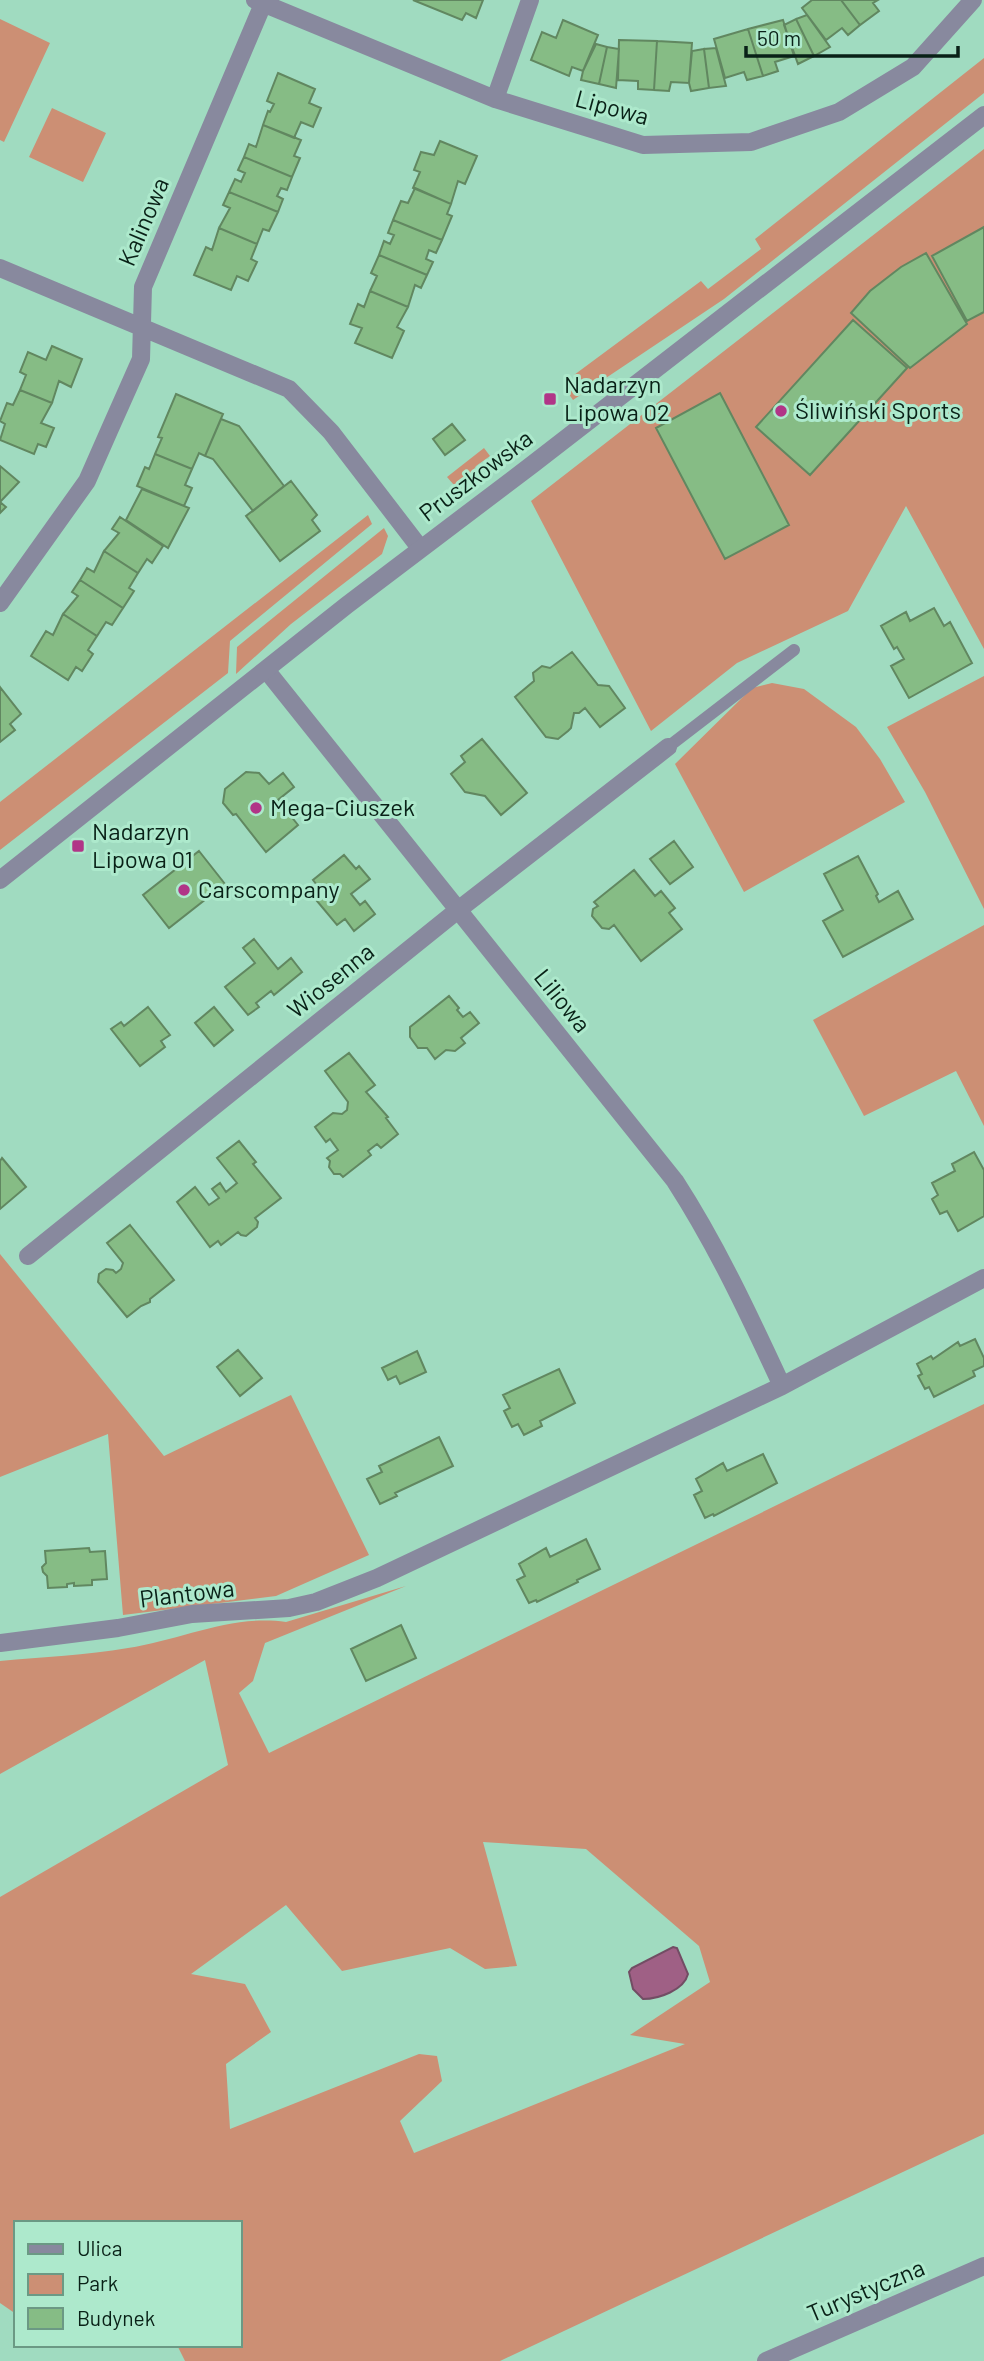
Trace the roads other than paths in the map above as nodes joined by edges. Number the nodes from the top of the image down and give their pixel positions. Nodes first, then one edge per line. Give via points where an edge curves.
1 (530, 0) edge
2 (973, 0) edge
3 (259, 2) edge
4 (495, 99) junction
5 (984, 115) edge
6 (0, 268) edge
7 (142, 326) junction
8 (420, 548) junction
9 (0, 603) edge
10 (794, 650) dead end
11 (267, 671) junction
12 (668, 747) joint
13 (0, 880) edge
14 (458, 910) junction
15 (28, 1256) dead end
16 (984, 1278) edge
17 (782, 1385) junction
18 (0, 1643) edge
19 (984, 2266) edge
20 (766, 2361) edge

1 - 4 street
2 - 4 street, Lipowa via 913,67 839,112 751,142 643,145
3 - 4 street, Lipowa
3 - 7 street, Kalinowa via 143,287
5 - 8 street, Pruszkowska
6 - 7 street
7 - 8 street via 289,389 331,432
7 - 9 street, Kalinowa via 141,359 87,481
8 - 11 street, Pruszkowska
10 - 12 lane
11 - 13 street, Pruszkowska
11 - 14 street, Liliowa
12 - 14 street, Wiosenna
14 - 15 street, Wiosenna
14 - 17 street, Liliowa via 675,1181 728,1271
16 - 17 street
17 - 18 street, Plantowa via 377,1578 316,1602 192,1614
19 - 20 street, Turystyczna

